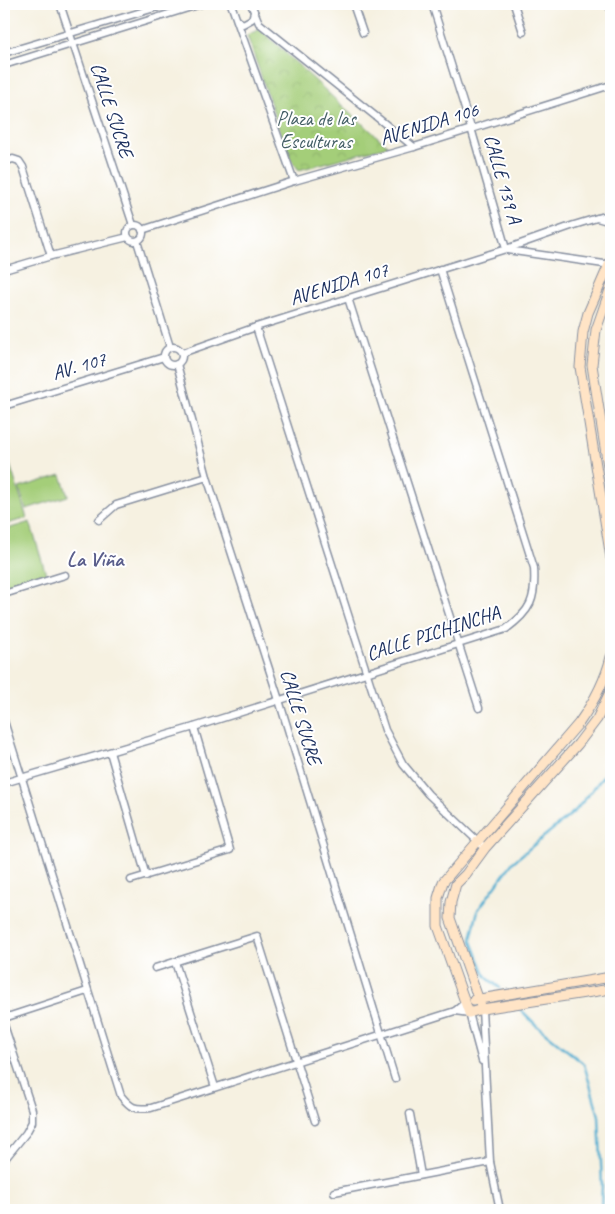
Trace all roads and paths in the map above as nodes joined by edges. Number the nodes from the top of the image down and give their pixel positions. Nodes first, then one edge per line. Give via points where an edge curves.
1 (60, 4) edge
2 (168, 4) edge
3 (201, 4) edge
4 (231, 4) edge
5 (251, 4) edge
6 (353, 4) edge
7 (432, 4) edge
8 (514, 4) edge
9 (610, 4) edge
10 (611, 8) edge
11 (254, 11) junction
12 (237, 20) junction
13 (70, 32) junction
14 (523, 32) dead end
15 (363, 33) dead end
16 (72, 44) junction
17 (4, 53) edge
18 (4, 65) edge
19 (611, 85) edge
20 (471, 128) junction
21 (414, 147) junction
22 (4, 162) edge
23 (294, 181) junction
24 (611, 214) edge
25 (597, 218) junction
26 (611, 222) edge
27 (133, 226) junction
28 (142, 230) junction
29 (128, 237) junction
30 (137, 241) junction
31 (506, 249) junction
32 (51, 256) junction
33 (610, 263) edge
34 (440, 269) junction
35 (4, 270) edge
36 (611, 287) edge
37 (348, 298) junction
38 (256, 327) junction
39 (170, 347) junction
40 (182, 353) junction
41 (164, 358) junction
42 (177, 364) junction
43 (596, 397) junction
44 (585, 399) junction
45 (4, 406) edge
46 (207, 477) junction
47 (611, 485) edge
48 (99, 520) dead end
49 (611, 558) edge
50 (65, 575) dead end
51 (4, 594) edge
52 (458, 644) junction
53 (611, 657) edge
54 (366, 673) junction
55 (611, 690) edge
56 (279, 700) junction
57 (480, 708) dead end
58 (4, 721) edge
59 (194, 727) junction
60 (568, 735) junction
61 (578, 744) junction
62 (110, 752) junction
63 (22, 777) junction
64 (4, 782) edge
65 (482, 845) junction
66 (146, 876) junction
67 (131, 880) dead end
68 (175, 962) junction
69 (155, 968) dead end
70 (611, 977) edge
71 (611, 989) edge
72 (87, 991) junction
73 (479, 999) junction
74 (466, 1002) junction
75 (482, 1009) junction
76 (455, 1011) junction
77 (469, 1013) junction
78 (4, 1018) edge
79 (4, 1025) edge
80 (382, 1034) junction
81 (297, 1060) junction
82 (486, 1074) junction
83 (395, 1079) dead end
84 (215, 1087) junction
85 (410, 1114) dead end
86 (315, 1121) dead end
87 (4, 1160) edge
88 (490, 1162) junction
89 (421, 1175) junction
90 (334, 1192) dead end
91 (610, 1209) edge
92 (500, 1210) edge
93 (604, 1210) edge

1 - 13 street, CALLE SUCRE
2 - 13 street
3 - 16 street
4 - 12 street
5 - 11 street
6 - 15 street
7 - 20 street, CALLE 139 A
8 - 14 street
9 - 10 street
11 - 12 street via 249,22 243,24
11 - 21 street via 259,23
12 - 23 street
13 - 16 street, CALLE SUCRE
13 - 17 street
16 - 18 street
16 - 27 street, CALLE SUCRE
19 - 20 street, AVENIDA 106
20 - 21 street, AVENIDA 106
20 - 31 street, CALLE 139 A
21 - 23 street, AVENIDA 106
22 - 32 street via 13,159 23,167
23 - 28 street, AVENIDA 106
24 - 25 street, AVENIDA 107
25 - 26 street
25 - 31 street, AVENIDA 107
27 - 28 street
27 - 29 street via 128,229
28 - 30 street via 143,236
29 - 30 street
29 - 32 street
30 - 39 street
31 - 33 street
31 - 34 street, AVENIDA 107
32 - 35 street
33 - 44 street via 583,332 580,367
34 - 37 street, AVENIDA 107
34 - 52 street, CALLE PICHINCHA via 534,568 536,588 530,606 506,629
36 - 43 street via 596,330 592,365
37 - 38 street, AVENIDA 107
37 - 52 street
38 - 40 street, AVENIDA 107
38 - 54 street
39 - 40 street via 176,347
39 - 41 street
40 - 42 street
41 - 42 street via 170,364
41 - 45 street, AV. 107
42 - 46 street, CALLE SUCRE
43 - 44 street
43 - 47 street
44 - 49 street
46 - 48 street via 116,505
46 - 56 street, CALLE SUCRE
50 - 51 street
52 - 54 street, CALLE PICHINCHA
52 - 57 street
53 - 60 street via 600,690
54 - 56 street, CALLE PICHINCHA
54 - 65 street via 385,730 404,764 428,794
55 - 61 street via 597,718
56 - 59 street, CALLE PICHINCHA
56 - 80 street, CALLE SUCRE
58 - 63 street
59 - 62 street, CALLE PICHINCHA
59 - 66 street via 230,850
60 - 61 street
60 - 65 street
61 - 65 street
62 - 63 street, CALLE PICHINCHA
62 - 66 street
63 - 64 street, CALLE PICHINCHA
63 - 72 street
65 - 73 street via 466,874 456,884 450,909 454,933
65 - 74 street via 442,882 438,898 438,926
66 - 67 street
68 - 69 street
68 - 81 street via 257,936
68 - 84 street
70 - 73 street
71 - 75 street
72 - 78 street
72 - 84 street via 121,1096 130,1106 151,1108
73 - 74 street
73 - 75 street
74 - 76 street
74 - 77 street
75 - 77 street
75 - 82 street
76 - 77 street
76 - 80 street
77 - 82 street
79 - 87 street via 32,1110 32,1122 26,1133
80 - 81 street
80 - 83 street, CALLE SUCRE
81 - 84 street
81 - 86 street
82 - 88 street
85 - 89 street
88 - 89 street
88 - 92 street
89 - 90 street
91 - 93 street

